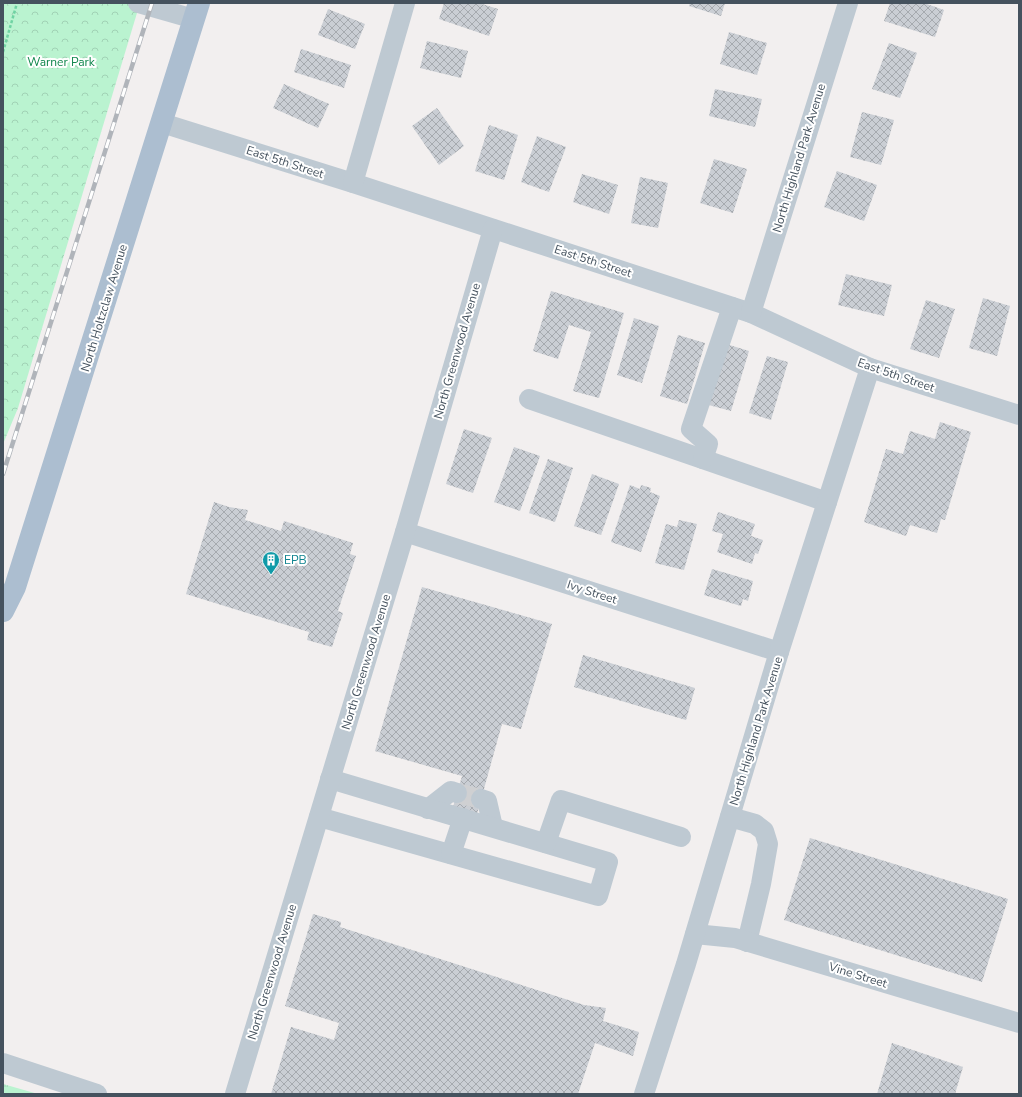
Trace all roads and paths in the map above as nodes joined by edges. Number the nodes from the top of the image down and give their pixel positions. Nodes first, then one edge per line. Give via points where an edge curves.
1 (17, 3) edge
2 (138, 3) edge
3 (405, 3) edge
4 (848, 3) edge
5 (197, 11) edge
6 (3, 52) edge
7 (162, 122) junction
8 (353, 183) junction
9 (493, 229) junction
10 (732, 307) junction
11 (751, 313) junction
12 (870, 368) junction
13 (529, 399) dead end
14 (1019, 415) edge
15 (704, 460) junction
16 (827, 502) junction
17 (405, 532) junction
18 (3, 611) edge
19 (779, 652) junction
20 (330, 779) junction
21 (457, 792) tunnel mouth
22 (481, 800) tunnel mouth
23 (428, 809) junction
24 (319, 816) junction
25 (730, 817) junction
26 (463, 818) junction
27 (493, 827) junction
28 (681, 837) dead end
29 (546, 843) junction
30 (451, 854) junction
31 (695, 934) junction
32 (747, 942) junction
33 (1019, 1023) edge
34 (3, 1063) edge
35 (64, 1089) edge
36 (97, 1094) edge
37 (235, 1094) edge
38 (644, 1094) edge

1 - 6 path
2 - 5 street
3 - 8 street
4 - 11 street, North Highland Park Avenue
5 - 7 main road, North Holtzclaw Avenue
7 - 8 street, East 5th Street
7 - 18 main road, North Holtzclaw Avenue via 15,587
8 - 9 street, East 5th Street
9 - 10 street, East 5th Street
9 - 17 street, North Greenwood Avenue
10 - 11 street, East 5th Street
10 - 15 street via 691,429 708,444
11 - 12 street, East 5th Street
12 - 14 street, East 5th Street
12 - 16 street, North Highland Park Avenue
13 - 15 street
15 - 16 street
16 - 19 street, North Highland Park Avenue
17 - 19 street, Ivy Street
17 - 20 street, North Greenwood Avenue
19 - 25 street, North Highland Park Avenue
20 - 23 street
20 - 24 street, North Greenwood Avenue
21 - 23 street via 451,791
22 - 27 street via 487,802
23 - 26 street
24 - 30 street
24 - 37 street, North Greenwood Avenue
25 - 31 street, North Highland Park Avenue
25 - 32 street via 755,824 764,831 768,844
26 - 27 street
26 - 30 street
27 - 29 street
28 - 29 street via 561,800
29 - 30 street via 608,862 598,896
31 - 32 street, Vine Street via 735,938
31 - 38 street, North Highland Park Avenue
32 - 33 street, Vine Street
34 - 35 street
35 - 36 street

